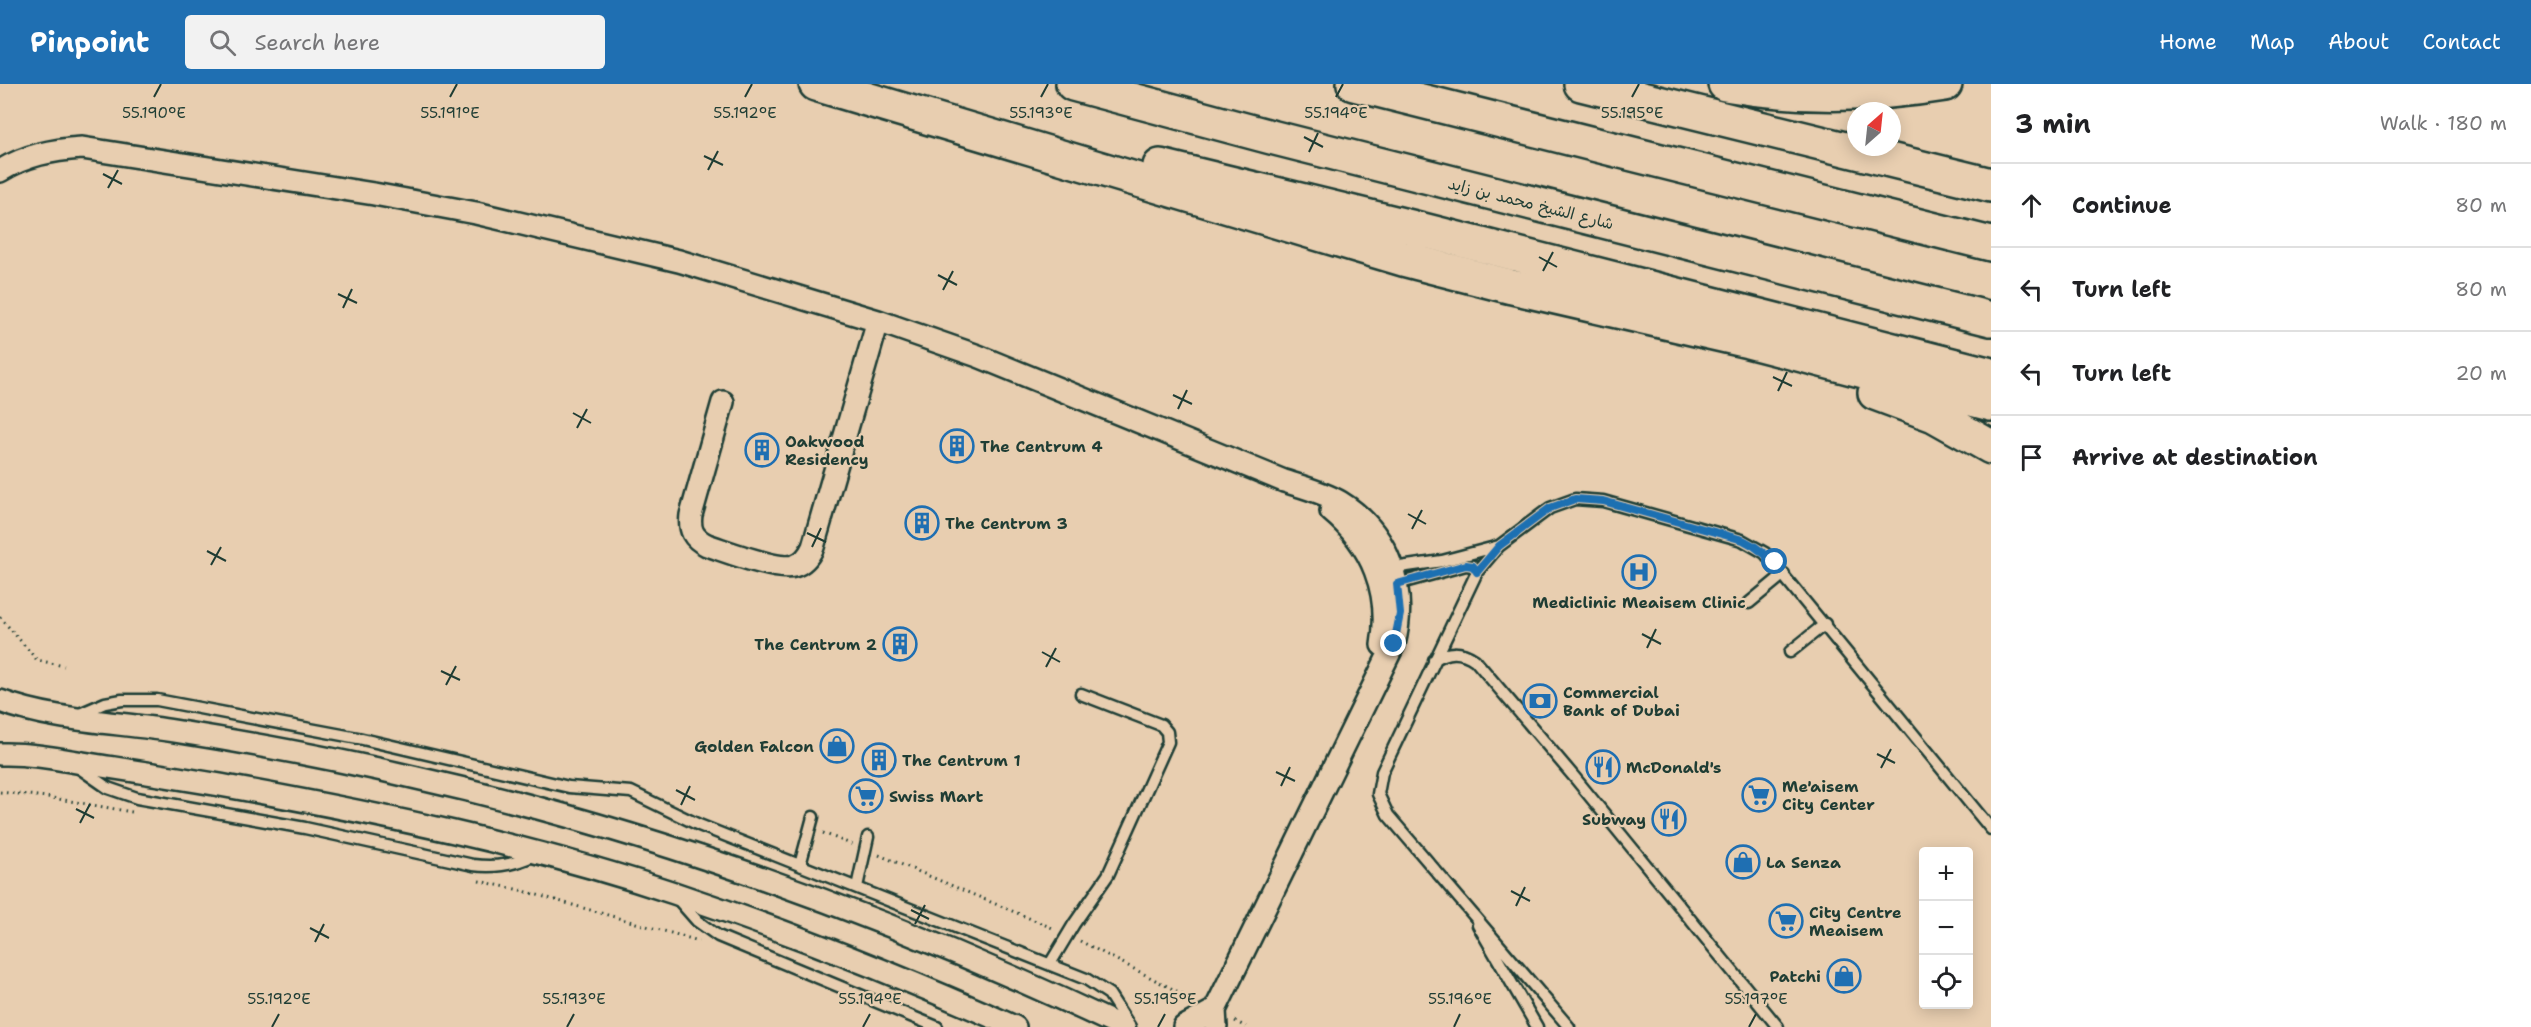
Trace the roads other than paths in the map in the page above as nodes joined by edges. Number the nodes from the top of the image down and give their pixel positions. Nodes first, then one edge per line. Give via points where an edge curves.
1 (816, 84) edge
2 (1073, 84) edge
3 (1354, 84) edge
4 (1581, 84) edge
5 (1725, 84) edge
6 (1945, 84) edge
7 (938, 122) junction
8 (0, 171) edge
9 (1991, 185) edge
10 (1991, 244) edge
11 (1991, 319) edge
12 (878, 321) junction
13 (1748, 341) junction
14 (1991, 375) edge
15 (723, 402) dead end
16 (1991, 404) edge
17 (1991, 447) edge
18 (1284, 480) junction
19 (1499, 546) junction
20 (1477, 572) junction
21 (1784, 574) junction
22 (1395, 576) junction
23 (1749, 603) dead end
24 (1825, 624) junction
25 (1790, 652) dead end
26 (1434, 660) junction
27 (1081, 694) dead end
28 (1370, 695) junction
29 (0, 701) edge
30 (73, 717) junction
31 (0, 754) edge
32 (812, 823) road end
33 (1991, 829) edge
34 (868, 837) dead end
35 (800, 865) junction
36 (857, 887) junction
37 (672, 893) junction
38 (1470, 912) junction
39 (1050, 964) junction
40 (1216, 1019) edge
41 (937, 1027) edge
42 (1015, 1027) edge
43 (1122, 1027) edge
44 (1130, 1027) edge
45 (1184, 1027) edge
46 (1537, 1027) edge
47 (1569, 1027) edge
48 (1778, 1027) edge

1 - 7 highway
2 - 11 highway, شارع الشيخ محمد بن زايد
3 - 10 highway
4 - 9 highway
5 - 6 highway via 1821,93
7 - 13 highway via 1403,259
7 - 14 highway via 1130,158
8 - 12 street via 34,155 82,148 374,194 622,247
12 - 15 street via 813,547 804,562 796,566 778,567 698,541 692,534 691,515
12 - 18 street via 1077,395
13 - 16 highway
13 - 17 highway via 1934,415
18 - 22 street via 1327,495 1352,510 1381,542
18 - 28 street via 1343,520 1373,563 1383,596 1384,622
19 - 20 lane
19 - 21 lane via 1550,508 1589,498 1743,540 1765,553
19 - 22 lane
20 - 22 lane via 1466,565
20 - 26 lane
21 - 23 lane
21 - 24 lane
22 - 28 street via 1400,614 1394,644
24 - 25 lane
24 - 33 lane
26 - 38 lane via 1382,772 1378,794 1388,815
26 - 48 lane via 1454,652 1475,660
27 - 39 lane via 1161,725 1168,742 1108,875
28 - 40 street
29 - 30 street
30 - 35 lane via 122,700 157,700 358,738 569,787 631,792 680,817
30 - 43 street via 175,731 358,765 616,829 748,871 845,908 1036,986
31 - 37 street via 30,755 189,780 373,814 537,854
32 - 35 lane
34 - 36 lane
35 - 36 lane
36 - 39 lane
37 - 41 lane via 697,921 718,936
37 - 42 street via 858,961
38 - 46 lane
38 - 47 lane
39 - 44 lane via 1102,988
40 - 45 street

